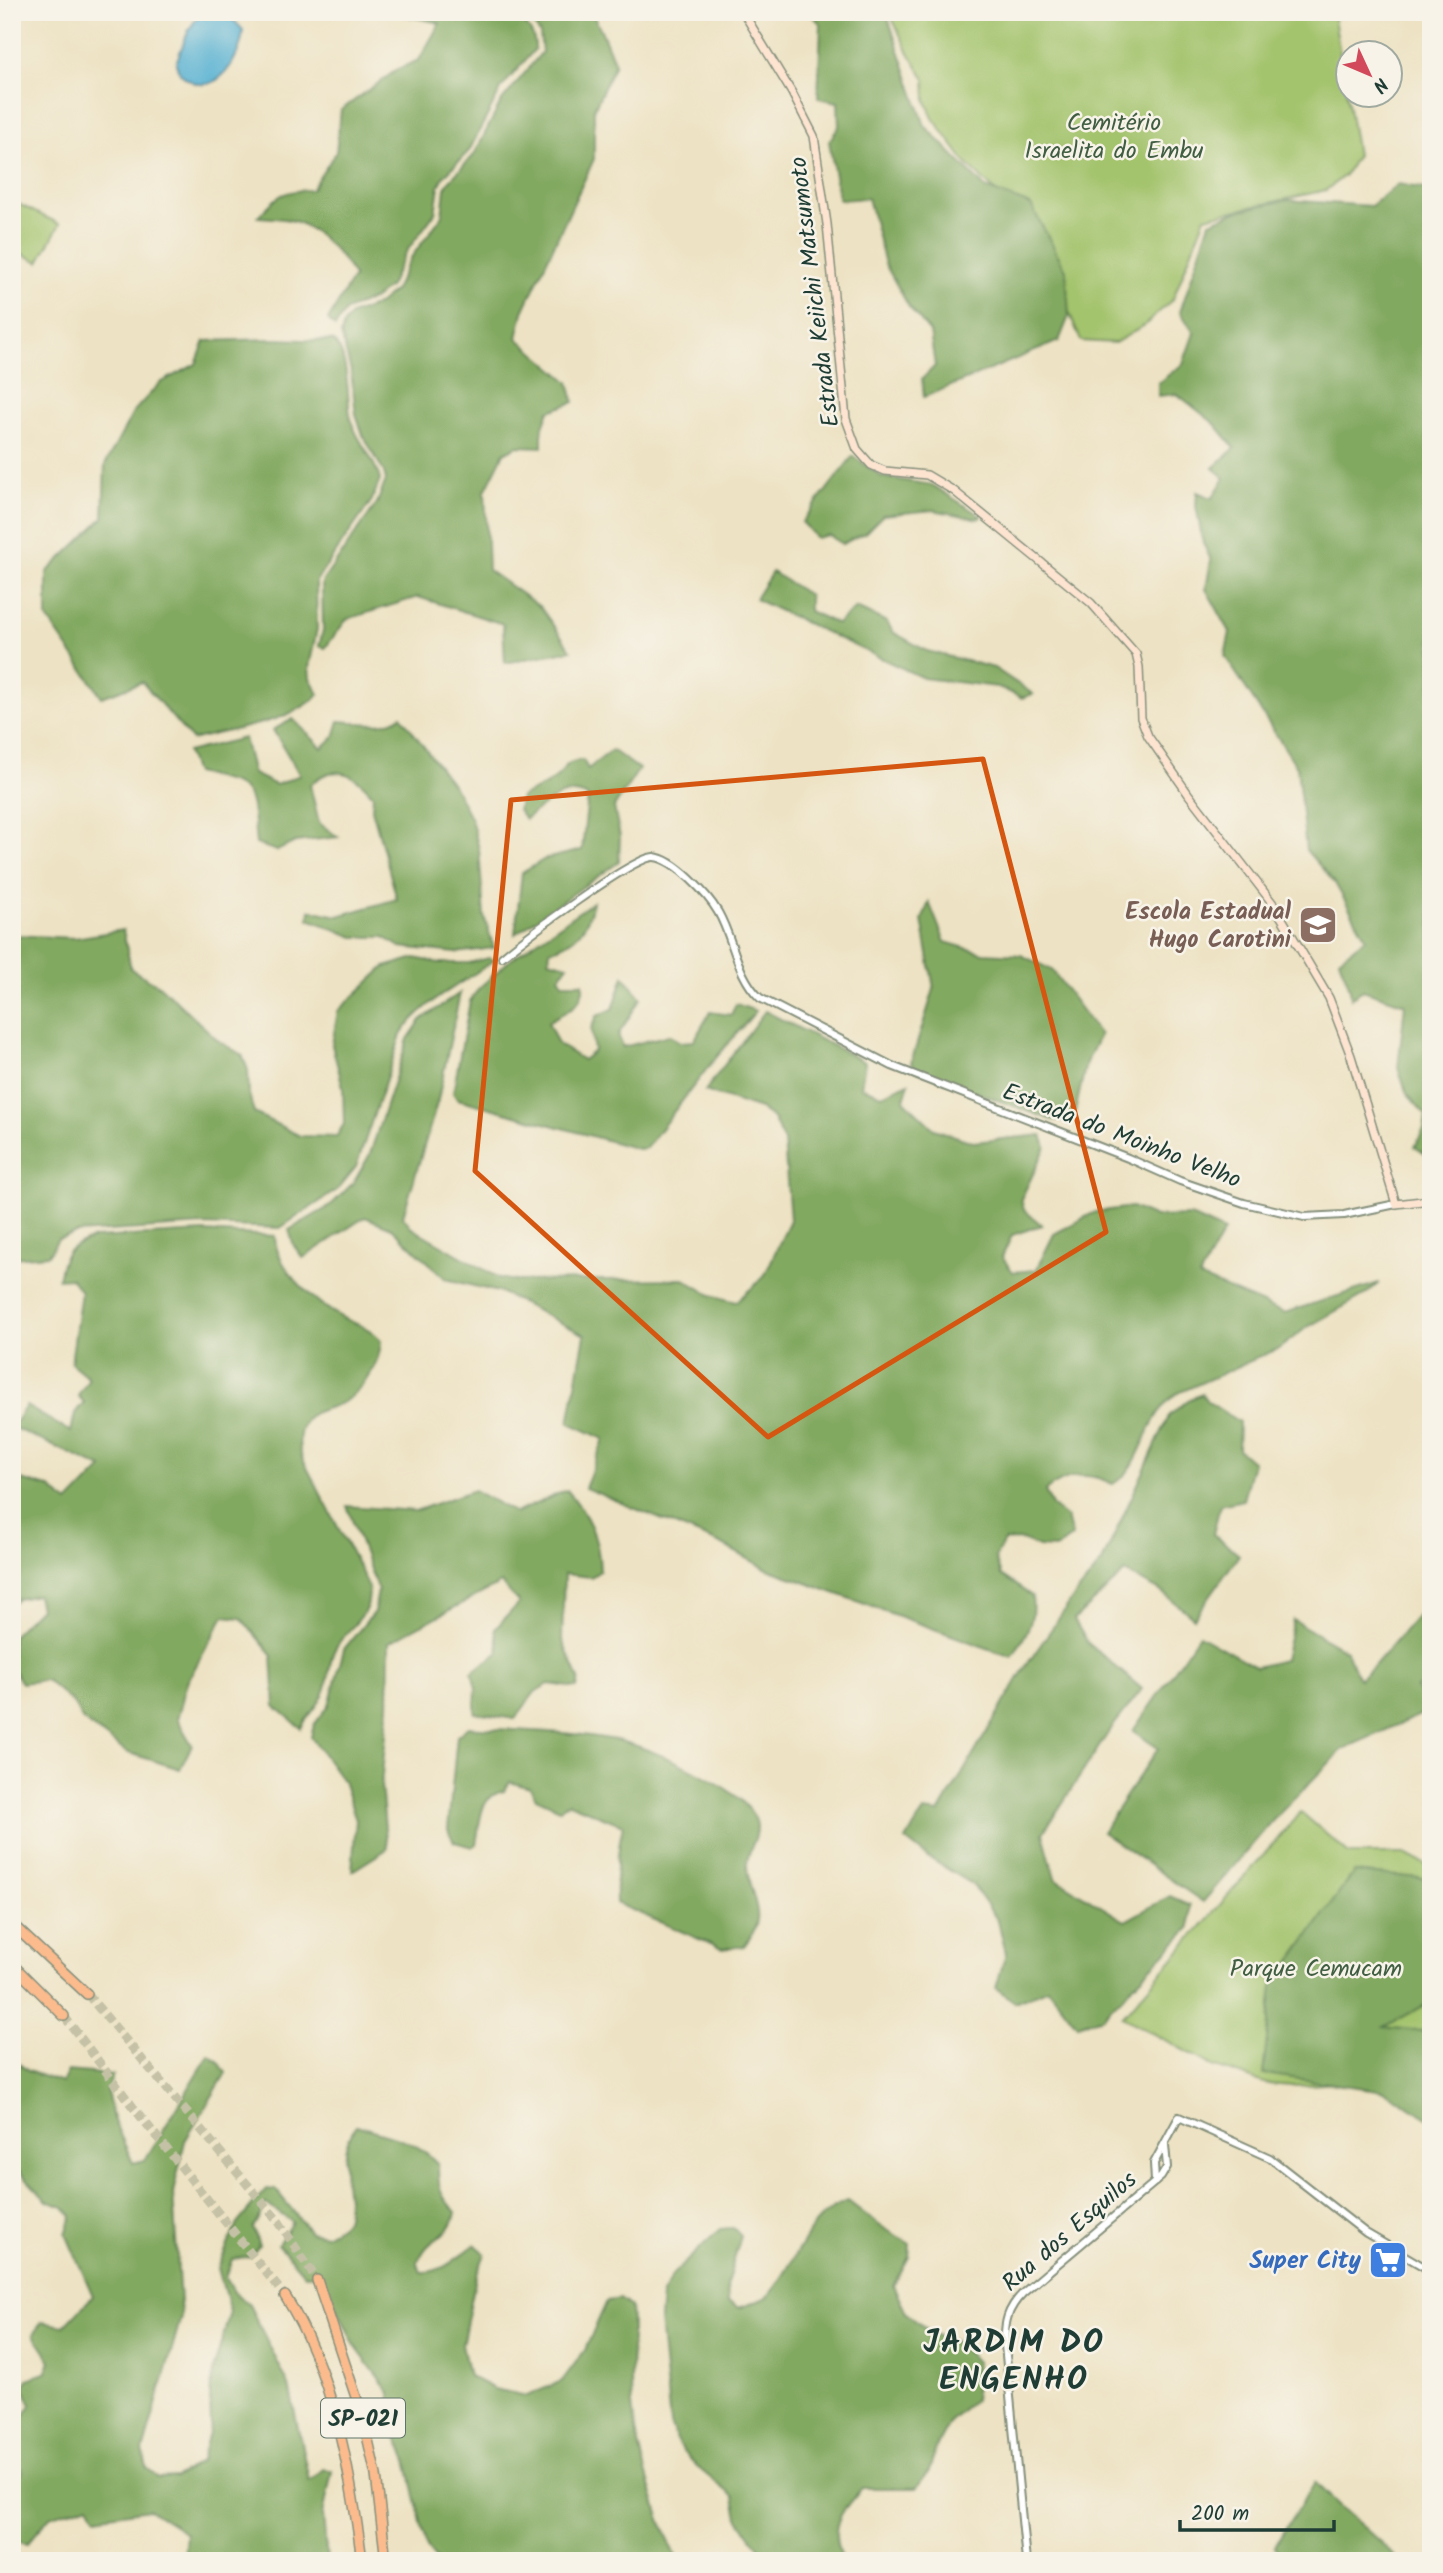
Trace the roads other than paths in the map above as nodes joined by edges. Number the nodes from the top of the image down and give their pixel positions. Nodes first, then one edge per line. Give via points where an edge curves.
1 (743, 12) edge
2 (502, 957) dead end
3 (1431, 1200) edge
4 (1396, 1204) junction
5 (12, 1924) edge
6 (12, 1964) edge
7 (87, 1994) tunnel mouth
8 (64, 2016) tunnel mouth
9 (1165, 2146) junction
10 (1155, 2182) junction
11 (1431, 2271) edge
12 (317, 2280) tunnel mouth
13 (285, 2296) tunnel mouth
14 (362, 2561) edge
15 (386, 2561) edge
16 (1026, 2561) edge

1 - 4 main road, Estrada Keiichi Matsumoto via 814,136 829,236 846,419 857,449 871,466 927,475 954,491 1082,596 1136,654 1141,718 1148,736 1274,905 1329,998
2 - 4 street, Estrada do Moinho Velho via 620,872 656,857 677,867 709,900 726,928 739,965 766,1003 892,1066 1264,1210 1322,1217
3 - 4 main road
5 - 7 highway
6 - 8 highway
9 - 10 street, Rua dos Esquilos via 1154,2162
9 - 10 street, Rua dos Esquilos via 1167,2166
9 - 11 street, Rua dos Esquilos via 1179,2118 1270,2158 1366,2233
10 - 16 street, Rua dos Esquilos via 1023,2293 1007,2314 1005,2345
12 - 15 highway, SP-021 via 363,2418 376,2475
13 - 14 highway, SP-021 via 311,2344 337,2424

